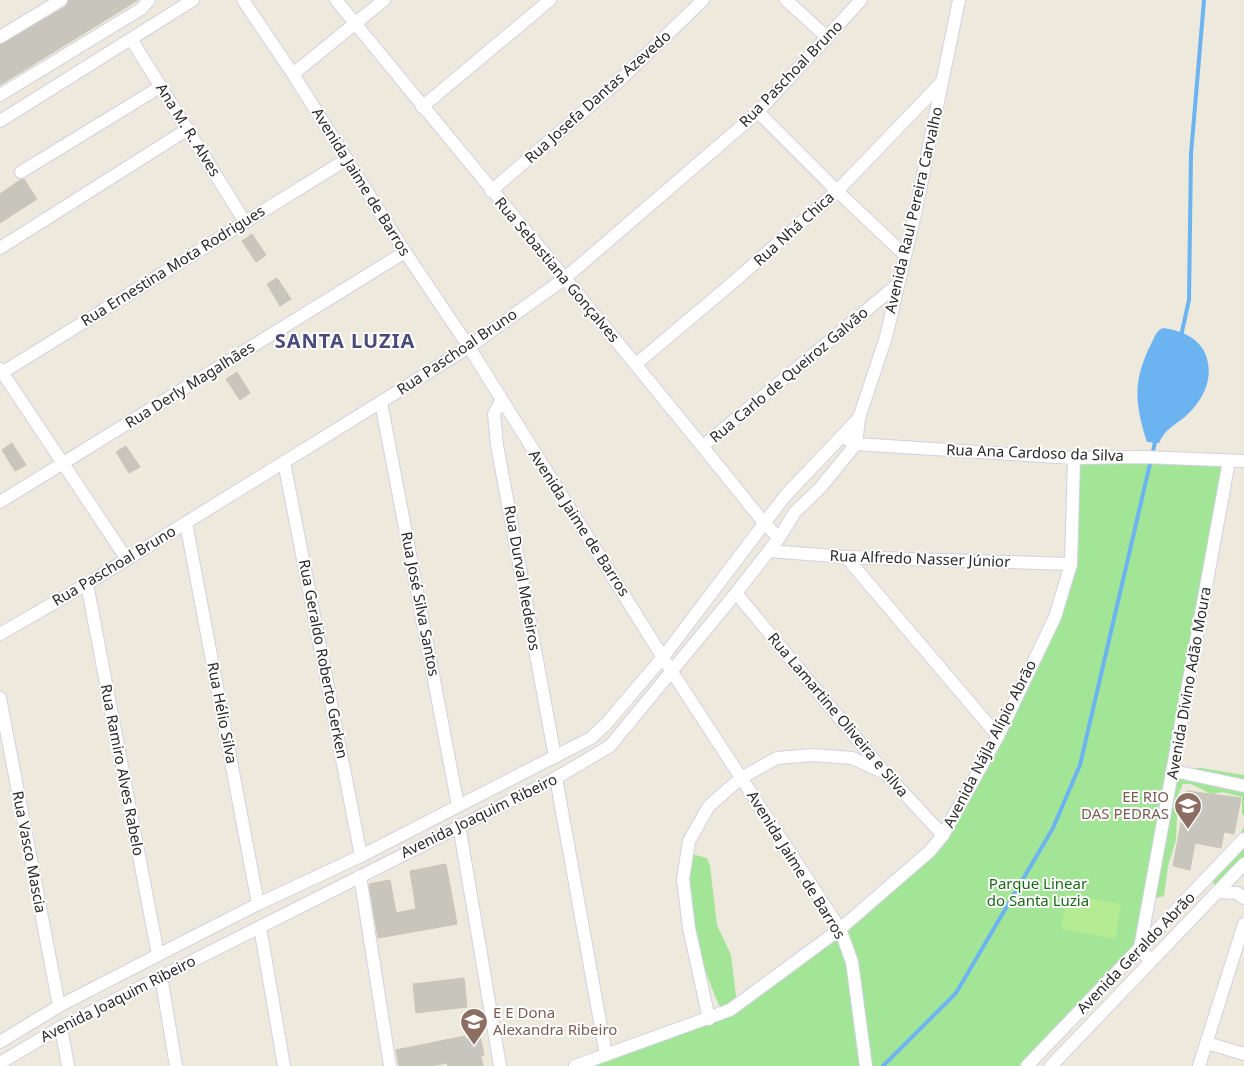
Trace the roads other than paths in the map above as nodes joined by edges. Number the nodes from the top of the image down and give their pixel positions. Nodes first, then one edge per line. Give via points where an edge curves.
1 (61, 0) edge
2 (149, 0) edge
3 (193, 0) edge
4 (244, 0) edge
5 (336, 0) edge
6 (384, 0) edge
7 (550, 0) edge
8 (703, 0) edge
9 (786, 0) edge
10 (861, 0) edge
11 (959, 0) edge
12 (355, 24) junction
13 (0, 37) edge
14 (828, 38) junction
15 (131, 39) junction
16 (293, 74) junction
17 (942, 82) junction
18 (160, 87) junction
19 (0, 95) edge
20 (422, 107) junction
21 (758, 112) junction
22 (0, 121) edge
23 (188, 129) junction
24 (347, 159) junction
25 (20, 172) dead end
26 (491, 191) junction
27 (837, 191) junction
28 (245, 222) junction
29 (0, 248) edge
30 (405, 252) junction
31 (905, 255) junction
32 (564, 279) junction
33 (898, 284) junction
34 (469, 347) junction
35 (636, 364) junction
36 (1, 372) edge
37 (501, 401) junction
38 (382, 402) junction
39 (859, 418) junction
40 (841, 436) junction
41 (856, 444) junction
42 (703, 446) junction
43 (1074, 458) junction
44 (1230, 461) junction
45 (1244, 461) edge
46 (284, 462) junction
47 (63, 463) junction
48 (0, 502) edge
49 (186, 522) junction
50 (765, 524) junction
51 (779, 538) junction
52 (769, 551) junction
53 (846, 557) junction
54 (126, 558) junction
55 (1071, 564) junction
56 (87, 584) junction
57 (736, 593) junction
58 (0, 634) edge
59 (664, 656) junction
60 (672, 672) junction
61 (0, 698) edge
62 (998, 736) junction
63 (555, 758) junction
64 (1174, 772) junction
65 (885, 773) junction
66 (556, 778) junction
67 (742, 778) junction
68 (1244, 786) edge
69 (458, 806) junction
70 (459, 825) junction
71 (943, 835) junction
72 (1244, 839) edge
73 (361, 856) junction
74 (1244, 864) edge
75 (360, 876) junction
76 (1217, 892) junction
77 (1244, 898) edge
78 (258, 904) junction
79 (1244, 924) edge
80 (260, 927) junction
81 (840, 929) junction
82 (1140, 948) junction
83 (158, 955) junction
84 (1150, 961) junction
85 (161, 976) junction
86 (59, 1006) junction
87 (709, 1019) junction
88 (61, 1027) junction
89 (0, 1042) edge
90 (1207, 1043) junction
91 (1244, 1054) edge
92 (606, 1055) junction
93 (0, 1063) edge
94 (68, 1066) edge
95 (176, 1066) edge
96 (284, 1066) edge
97 (390, 1066) edge
98 (500, 1066) edge
99 (575, 1066) edge
100 (866, 1066) edge
101 (1027, 1066) edge
102 (1051, 1066) edge
103 (1199, 1066) edge

1 - 13 street
2 - 19 street via 142,9
3 - 15 street
4 - 16 street, Avenida Jaime de Barros
5 - 12 street, Rua Sebastiana Gonçalves
6 - 12 street
7 - 20 street
8 - 26 street, Rua Josefa Dantas Azevedo via 620,80
9 - 14 street
10 - 14 street, Rua Paschoal Bruno
11 - 17 street, Avenida Raul Pereira Carvalho
12 - 16 street
12 - 20 street, Rua Sebastiana Gonçalves
14 - 21 street, Rua Paschoal Bruno
15 - 18 street, Ana M. R. Alves
15 - 22 street
16 - 24 street, Avenida Jaime de Barros
17 - 27 street, Rua Nhá Chica
17 - 31 street, Avenida Raul Pereira Carvalho
18 - 23 street, Ana M. R. Alves
18 - 25 street
20 - 26 street, Rua Sebastiana Gonçalves
21 - 27 street
21 - 32 street, Rua Paschoal Bruno
23 - 28 street, Ana M. R. Alves
23 - 29 street
24 - 28 street, Rua Ernestina Mota Rodrigues
24 - 30 street, Avenida Jaime de Barros
26 - 32 street, Rua Sebastiana Gonçalves
27 - 31 street
27 - 35 street, Rua Nhá Chica
28 - 36 street, Rua Ernestina Mota Rodrigues
30 - 34 street, Avenida Jaime de Barros
30 - 47 street, Rua Derly Magalhães
31 - 33 street, Avenida Raul Pereira Carvalho
32 - 34 street, Rua Paschoal Bruno
32 - 35 street, Rua Sebastiana Gonçalves
33 - 39 street, Avenida Raul Pereira Carvalho via 886,338
33 - 42 street, Rua Carlo de Queiroz Galvão
34 - 37 street, Avenida Jaime de Barros
34 - 38 street, Rua Paschoal Bruno
35 - 42 street, Rua Sebastiana Gonçalves
36 - 47 street
37 - 59 street, Avenida Jaime de Barros
37 - 63 street, Rua Durval Medeiros via 494,414 497,445
38 - 46 street, Rua Paschoal Bruno
38 - 69 street, Rua José Silva Santos
39 - 40 street, Avenida Raul Pereira Carvalho
39 - 41 street, Avenida Raul Pereira Carvalho
40 - 41 street
40 - 50 street, Avenida Joaquim Ribeiro via 784,496
41 - 43 street, Rua Ana Cardoso da Silva
41 - 51 street, Avenida Joaquim Ribeiro via 820,488 795,512
42 - 50 street, Rua Sebastiana Gonçalves
43 - 44 street, Rua Ana Cardoso da Silva
43 - 55 street, Avenida Nájla Alípio Abrão
44 - 45 street, Rua Ana Cardoso da Silva
44 - 64 street, Avenida Divino Adão Moura
46 - 49 street, Rua Paschoal Bruno
46 - 73 street, Rua Geraldo Roberto Gerken
47 - 48 street, Rua Derly Magalhães
47 - 54 street
49 - 54 street, Rua Paschoal Bruno
49 - 78 street, Rua Hélio Silva
50 - 51 street, Rua Sebastiana Gonçalves
50 - 59 street, Avenida Joaquim Ribeiro
51 - 52 street, Avenida Joaquim Ribeiro
52 - 53 street, Rua Alfredo Nasser Júnior
52 - 57 street, Avenida Joaquim Ribeiro
53 - 55 street, Rua Alfredo Nasser Júnior
53 - 62 street
54 - 56 street, Rua Paschoal Bruno
55 - 62 street, Avenida Nájla Alípio Abrão via 1055,617
56 - 58 street, Rua Paschoal Bruno
56 - 83 street, Rua Ramiro Alves Rabelo
57 - 60 street, Avenida Joaquim Ribeiro
57 - 65 street, Rua Lamartine Oliveira e Silva
59 - 60 street, Avenida Jaime de Barros
59 - 63 street, Avenida Joaquim Ribeiro via 606,724 591,738
60 - 66 street, Avenida Joaquim Ribeiro via 610,746
60 - 67 street, Avenida Jaime de Barros
61 - 86 street, Rua Vasco Mascia
62 - 71 street, Avenida Nájla Alípio Abrão
63 - 69 street, Avenida Joaquim Ribeiro
64 - 68 street
64 - 82 street, Avenida Divino Adão Moura
65 - 67 street via 852,758 813,755 777,758
65 - 71 street, Rua Lamartine Oliveira e Silva
66 - 70 street, Avenida Joaquim Ribeiro
66 - 92 street
67 - 81 street, Avenida Jaime de Barros
67 - 87 street via 709,806 688,841 684,889
69 - 73 street, Avenida Joaquim Ribeiro
70 - 75 street, Avenida Joaquim Ribeiro
70 - 98 street
71 - 81 street, Avenida Nájla Alípio Abrão
72 - 82 street, Avenida Geraldo Abrão
73 - 78 street, Avenida Joaquim Ribeiro
74 - 76 street, Avenida Geraldo Abrão
75 - 80 street, Avenida Joaquim Ribeiro
75 - 97 street
76 - 77 street via 1236,893
76 - 84 street, Avenida Geraldo Abrão
78 - 83 street, Avenida Joaquim Ribeiro
79 - 90 street
80 - 85 street, Avenida Joaquim Ribeiro
80 - 96 street
81 - 87 street, Avenida Nájla Alípio Abrão via 730,1010
81 - 100 street, Avenida Jaime de Barros via 852,962
82 - 84 street
82 - 101 street, Avenida Geraldo Abrão
83 - 86 street, Avenida Joaquim Ribeiro
84 - 102 street, Avenida Geraldo Abrão
85 - 88 street, Avenida Joaquim Ribeiro
85 - 95 street
86 - 89 street, Avenida Joaquim Ribeiro
87 - 92 street, Avenida Nájla Alípio Abrão
88 - 93 street, Avenida Joaquim Ribeiro
88 - 94 street
90 - 91 street
90 - 103 street
92 - 99 street, Avenida Nájla Alípio Abrão

